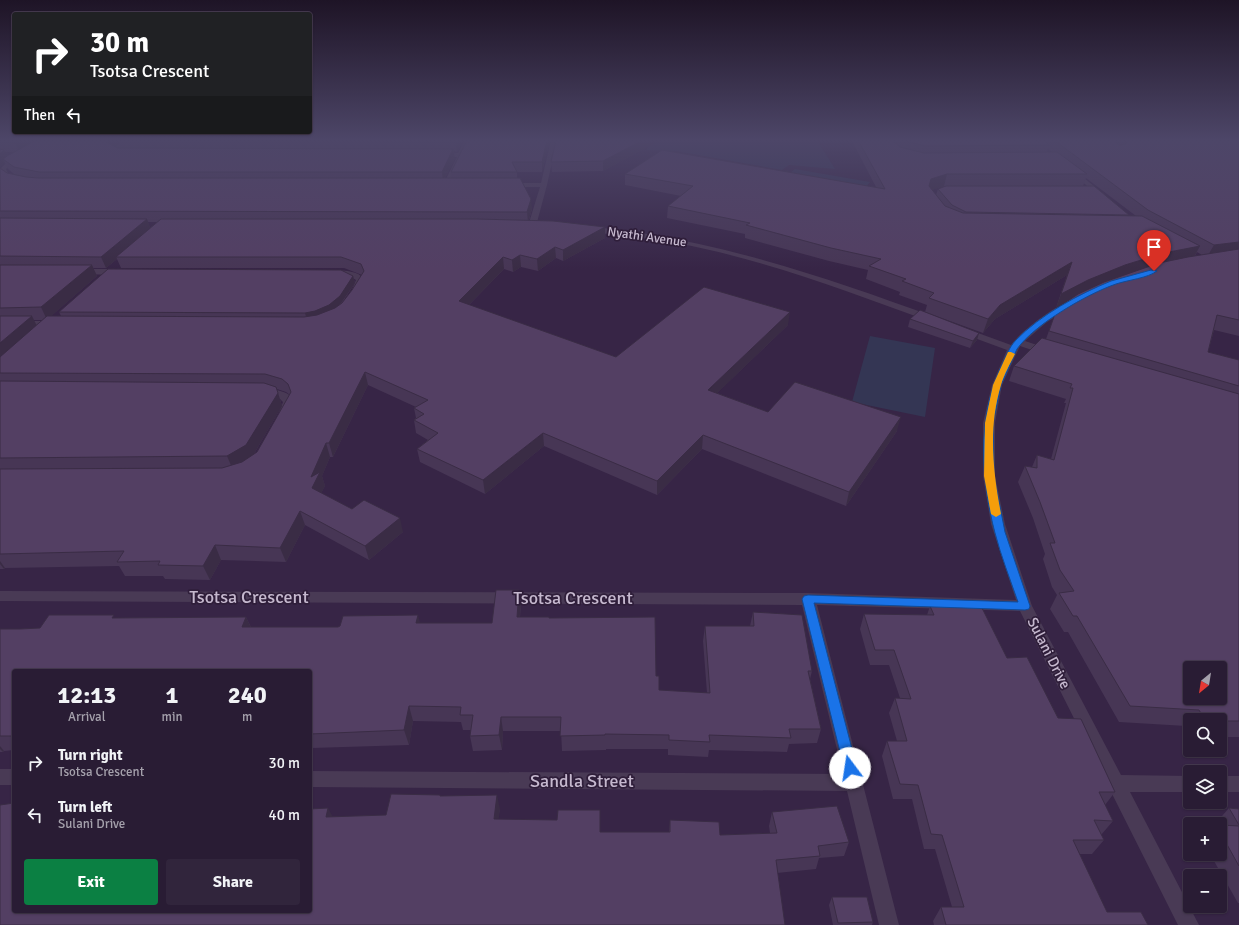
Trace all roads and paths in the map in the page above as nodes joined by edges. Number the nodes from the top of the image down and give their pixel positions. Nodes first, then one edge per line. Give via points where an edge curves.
1 (451, 183) edge
2 (1087, 183) edge
3 (438, 185) edge
4 (499, 185) edge
5 (544, 185) joint
6 (1079, 189) edge
7 (1095, 189) junction
8 (1112, 202) edge
9 (532, 226) edge
10 (578, 229) edge
11 (121, 262) edge
12 (70, 272) edge
13 (110, 272) junction
14 (133, 272) edge
15 (328, 273) edge
16 (98, 282) edge
17 (1082, 297) edge
18 (350, 300) edge
19 (62, 314) edge
20 (941, 322) edge
21 (0, 324) edge
22 (51, 324) junction
23 (66, 324) edge
24 (955, 328) edge
25 (39, 334) edge
26 (1016, 345) junction
27 (1059, 355) edge
28 (253, 392) edge
29 (279, 425) edge
30 (0, 596) edge
31 (808, 599) junction
32 (1025, 606) junction
33 (0, 777) edge
34 (12, 777) edge
35 (312, 780) edge
36 (854, 783) junction
37 (1115, 783) junction
38 (1183, 784) edge
39 (1227, 784) edge
40 (1239, 784) edge
41 (889, 925) edge
42 (1188, 925) edge

1 - 3 street
2 - 7 street
4 - 5 street
5 - 9 street
6 - 7 street
7 - 8 street
10 - 20 street, Nyathi Avenue via 654,237 760,260
11 - 13 street
12 - 13 street
13 - 14 street
13 - 16 street
15 - 18 street via 344,273 360,279 361,282
17 - 26 street, Sulani Drive via 1044,320
19 - 22 street
21 - 22 street
22 - 23 street
22 - 25 street
24 - 26 street
26 - 27 street
26 - 32 street, Sulani Drive via 997,385 989,423 989,476 999,528
28 - 29 street via 279,393 286,397 289,406
30 - 31 street, Tsotsa Crescent
31 - 32 street, Tsotsa Crescent
31 - 36 street
32 - 37 street, Sulani Drive
33 - 34 street
35 - 36 street, Sandla Street
36 - 41 street
37 - 38 street
37 - 42 street, Sulani Drive
39 - 40 street

